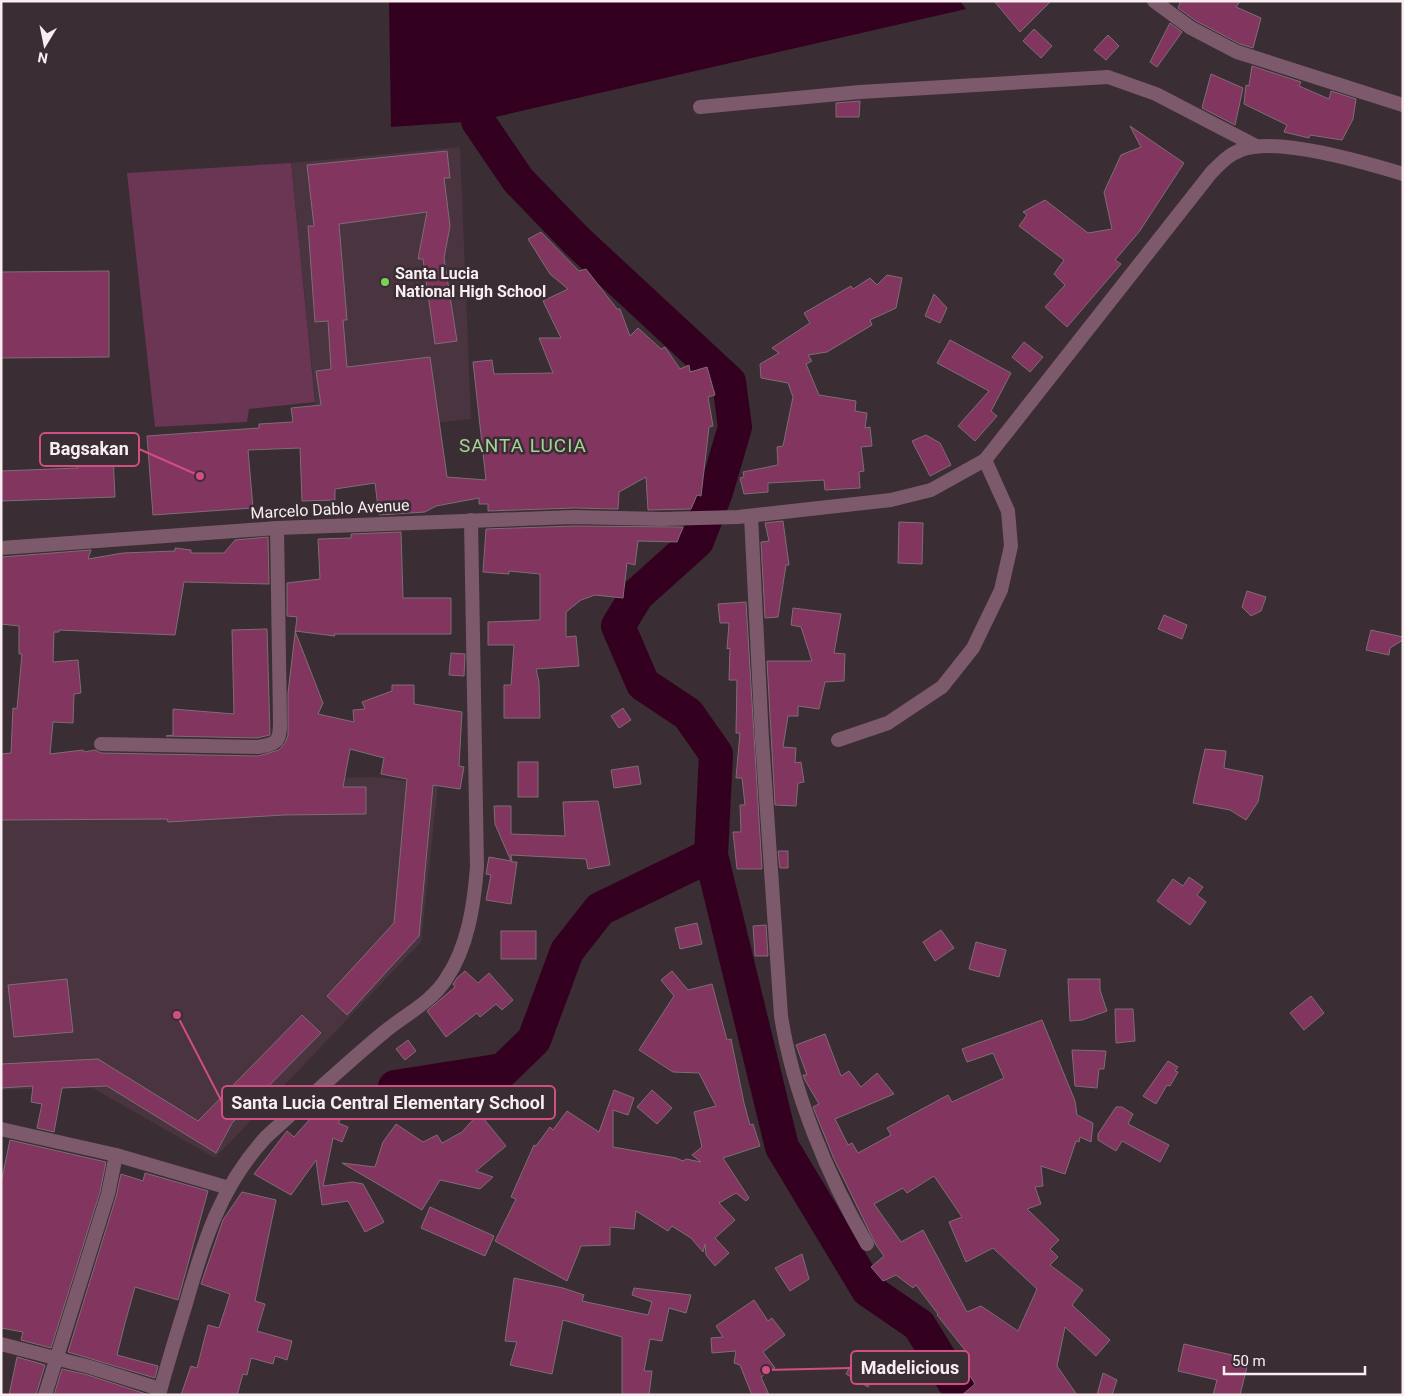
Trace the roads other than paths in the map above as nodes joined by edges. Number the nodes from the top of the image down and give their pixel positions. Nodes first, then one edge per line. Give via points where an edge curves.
1 (1154, 1) edge
2 (1403, 105) edge
3 (700, 106) dead end
4 (1256, 146) junction
5 (1403, 174) edge
6 (985, 460) junction
7 (745, 516) junction
8 (471, 520) junction
9 (277, 528) junction
10 (1, 548) edge
11 (838, 740) dead end
12 (100, 744) dead end
13 (1, 1129) edge
14 (116, 1155) junction
15 (228, 1188) junction
16 (867, 1244) dead end
17 (1, 1344) edge
18 (55, 1357) junction
19 (160, 1392) edge
20 (44, 1395) edge

1 - 2 street via 1191,28 1237,52
3 - 4 street via 1108,77 1156,94
4 - 5 street via 1303,150
4 - 6 street via 1226,158 1211,173
6 - 7 street, Marcelo Dablo Avenue via 931,490 891,500
6 - 11 street via 1008,511 1011,546 1001,590 973,648 942,687 888,723
7 - 8 street, Marcelo Dablo Avenue
7 - 16 street via 782,1022 805,1107 837,1188
8 - 9 street, Marcelo Dablo Avenue
8 - 15 street via 477,867 461,950 442,986 384,1032 266,1136
9 - 10 street, Marcelo Dablo Avenue
9 - 12 street via 280,736 276,742 248,747
13 - 14 street
14 - 15 street
14 - 18 street via 108,1194
15 - 19 street via 202,1248
17 - 18 street
18 - 19 street
18 - 20 street

